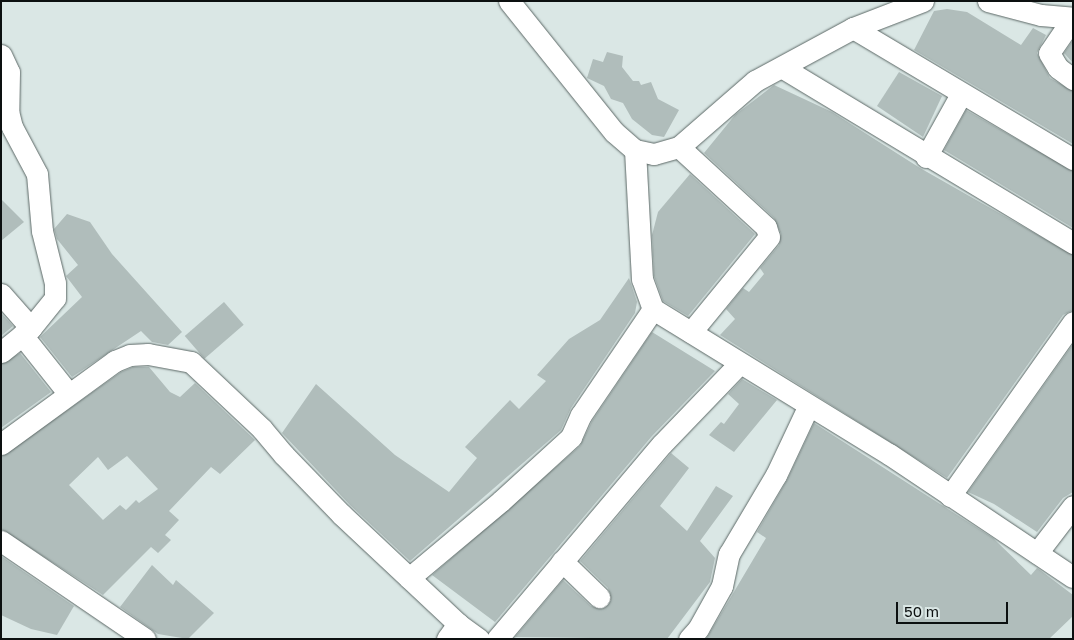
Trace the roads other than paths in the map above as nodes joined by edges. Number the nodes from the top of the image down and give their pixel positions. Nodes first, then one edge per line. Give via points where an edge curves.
1 (509, 1) edge
2 (923, 1) edge
3 (988, 1) edge
4 (1073, 18) edge
5 (853, 28) junction
6 (1, 55) edge
7 (782, 68) junction
8 (1073, 79) edge
9 (961, 94) junction
10 (679, 147) junction
11 (635, 150) junction
12 (926, 157) junction
13 (1073, 159) edge
14 (1073, 244) edge
15 (1, 294) edge
16 (653, 309) junction
17 (1073, 322) edge
18 (26, 332) junction
19 (691, 332) junction
20 (1, 352) edge
21 (740, 363) junction
22 (69, 394) junction
23 (808, 407) junction
24 (1, 444) edge
25 (950, 496) junction
26 (1073, 506) edge
27 (1, 541) edge
28 (1037, 553) junction
29 (562, 561) junction
30 (1073, 577) edge
31 (409, 578) junction
32 (599, 597) dead end
33 (452, 632) edge
34 (145, 639) edge
35 (479, 639) edge
36 (497, 639) edge
37 (689, 639) edge

1 - 11 street via 614,132
2 - 5 street
3 - 4 street via 1041,15
4 - 8 street via 1049,53 1058,68
5 - 7 street
5 - 9 street
6 - 18 street via 8,72 8,111 12,127 37,174 42,231 55,283 55,298
7 - 10 street via 743,90
7 - 12 street
9 - 12 street
9 - 13 street
10 - 11 street via 654,154
10 - 19 street via 766,227 769,236
11 - 16 street via 642,279
12 - 14 street
15 - 18 street
16 - 19 street
16 - 31 street via 581,415 570,437 501,501
17 - 25 street
18 - 20 street
18 - 22 street
19 - 21 street
21 - 23 street
21 - 29 street via 662,444
22 - 24 street
22 - 31 street via 130,355 165,356 191,362 257,423 284,455
23 - 25 street via 889,454
23 - 37 street via 776,475 729,554 722,586
25 - 28 street
26 - 28 street
27 - 34 street
28 - 30 street
29 - 32 street
29 - 36 street
31 - 33 street
33 - 35 street

